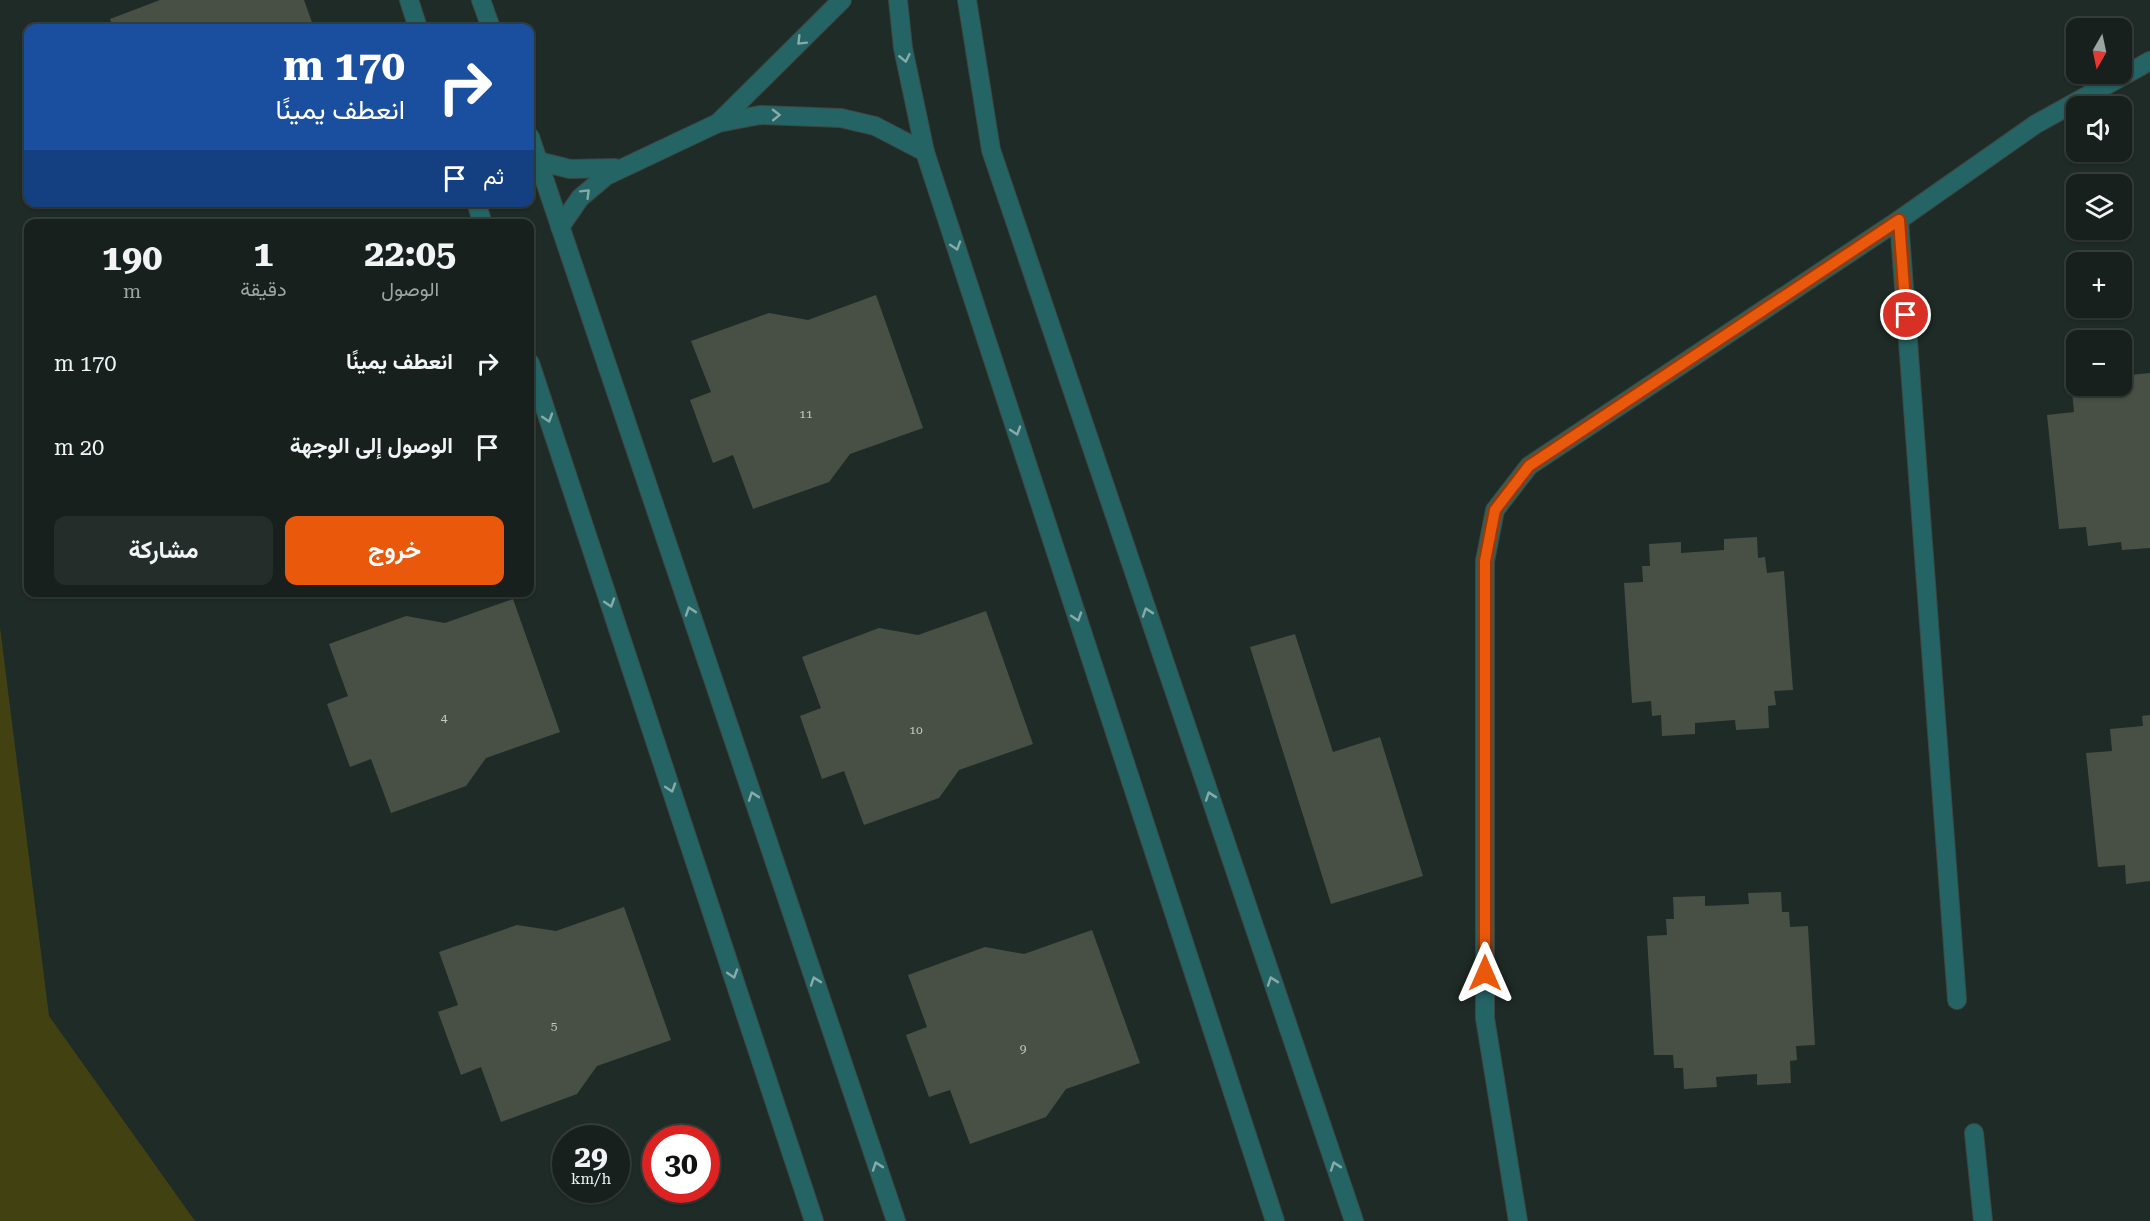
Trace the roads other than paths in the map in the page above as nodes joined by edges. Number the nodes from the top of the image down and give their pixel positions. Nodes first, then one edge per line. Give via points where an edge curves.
1 (409, 0) edge
2 (481, 0) edge
3 (842, 0) edge
4 (898, 0) edge
5 (967, 0) edge
6 (417, 24) edge
7 (490, 24) edge
8 (2150, 61) edge
9 (718, 123) junction
10 (534, 149) edge
11 (925, 152) junction
12 (538, 161) junction
13 (620, 167) junction
14 (1899, 220) junction
15 (561, 227) junction
16 (534, 375) edge
17 (1957, 1000) dead end
18 (1974, 1133) dead end
19 (814, 1221) edge
20 (896, 1221) edge
21 (1275, 1221) edge
22 (1354, 1221) edge
23 (1518, 1221) edge
24 (1983, 1221) edge

1 - 6 street
2 - 7 street
3 -> 9 street
4 -> 11 street via 903,48
22 -> 5 street via 991,150
8 - 14 street via 2036,124
9 -> 11 street via 760,115 841,118 875,126
9 - 13 street
10 - 12 street
11 -> 21 street
12 - 13 street via 578,170
12 - 15 street
15 -> 13 street via 586,192
14 - 17 street
14 - 23 street via 1529,466 1495,510 1485,561 1485,1018
20 -> 15 street
16 -> 19 street
18 - 24 street

